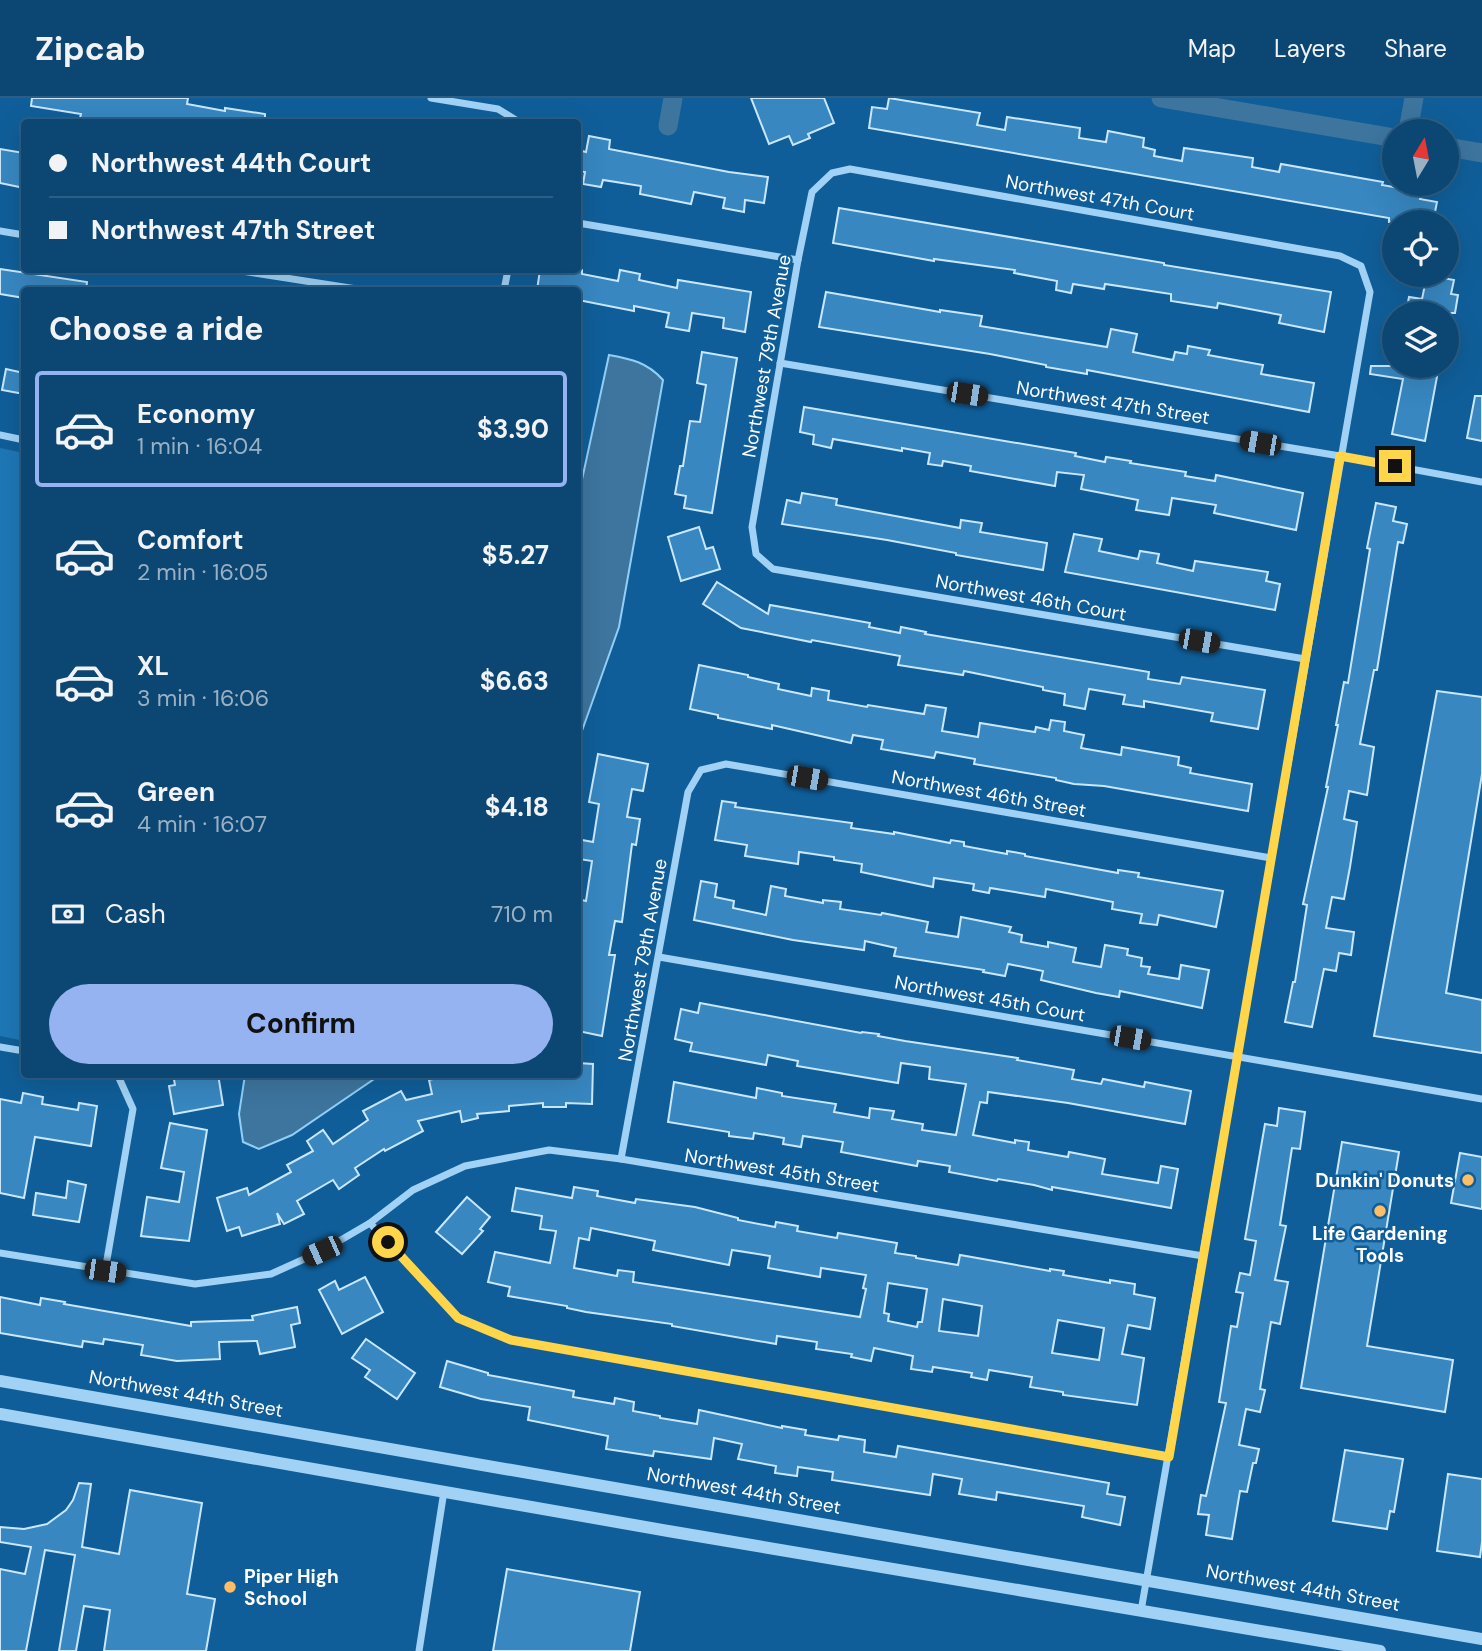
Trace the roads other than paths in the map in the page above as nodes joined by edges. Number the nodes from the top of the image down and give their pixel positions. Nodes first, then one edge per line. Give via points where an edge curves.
1 (430, 98) edge
2 (513, 119) edge
3 (832, 173) joint
4 (581, 224) edge
5 (0, 231) edge
6 (21, 234) edge
7 (798, 260) junction
8 (254, 273) edge
9 (344, 287) edge
10 (780, 363) junction
11 (0, 435) edge
12 (21, 438) edge
13 (1340, 456) junction
14 (1482, 482) edge
15 (756, 554) joint
16 (1305, 659) junction
17 (701, 770) joint
18 (1271, 858) junction
19 (659, 957) junction
20 (0, 1047) edge
21 (21, 1050) edge
22 (1237, 1057) junction
23 (118, 1078) edge
24 (1482, 1099) edge
25 (621, 1159) junction
26 (370, 1223) junction
27 (0, 1253) edge
28 (1203, 1256) junction
29 (105, 1271) junction
30 (0, 1381) edge
31 (0, 1414) edge
32 (1169, 1457) junction
33 (444, 1491) junction
34 (1146, 1578) junction
35 (1141, 1611) junction
36 (1482, 1639) edge
37 (419, 1651) edge
38 (1380, 1651) edge

1 - 2 street via 498,109
3 - 7 street, Northwest 79th Avenue via 812,192
3 - 13 street, Northwest 47th Court via 850,169 1340,256 1361,266 1370,292
4 - 7 street
5 - 6 street
7 - 10 street, Northwest 79th Avenue
8 - 9 street
10 - 13 street, Northwest 47th Street
10 - 15 street, Northwest 79th Avenue via 752,527
11 - 12 street
13 - 14 street, Northwest 47th Street
13 - 16 street
15 - 16 street, Northwest 46th Court via 773,569
16 - 18 street
17 - 18 street, Northwest 46th Street via 726,764
17 - 19 street, Northwest 79th Avenue via 688,792
18 - 22 street
19 - 22 street, Northwest 45th Court
19 - 25 street, Northwest 79th Avenue
20 - 21 street
22 - 24 street, Northwest 45th Court
22 - 28 street
23 - 29 street via 133,1110
25 - 26 street, Northwest 45th Street via 548,1150 465,1167 413,1190
25 - 28 street, Northwest 45th Street
26 - 29 street, Northwest 45th Street via 271,1274 195,1284
26 - 32 street via 458,1318 511,1340
27 - 29 street, Northwest 45th Street
28 - 32 street
30 - 34 street, Northwest 44th Street
31 - 33 street
32 - 34 street
33 - 35 street
33 - 37 street
34 - 35 street
34 - 36 street, Northwest 44th Street
35 - 38 street

